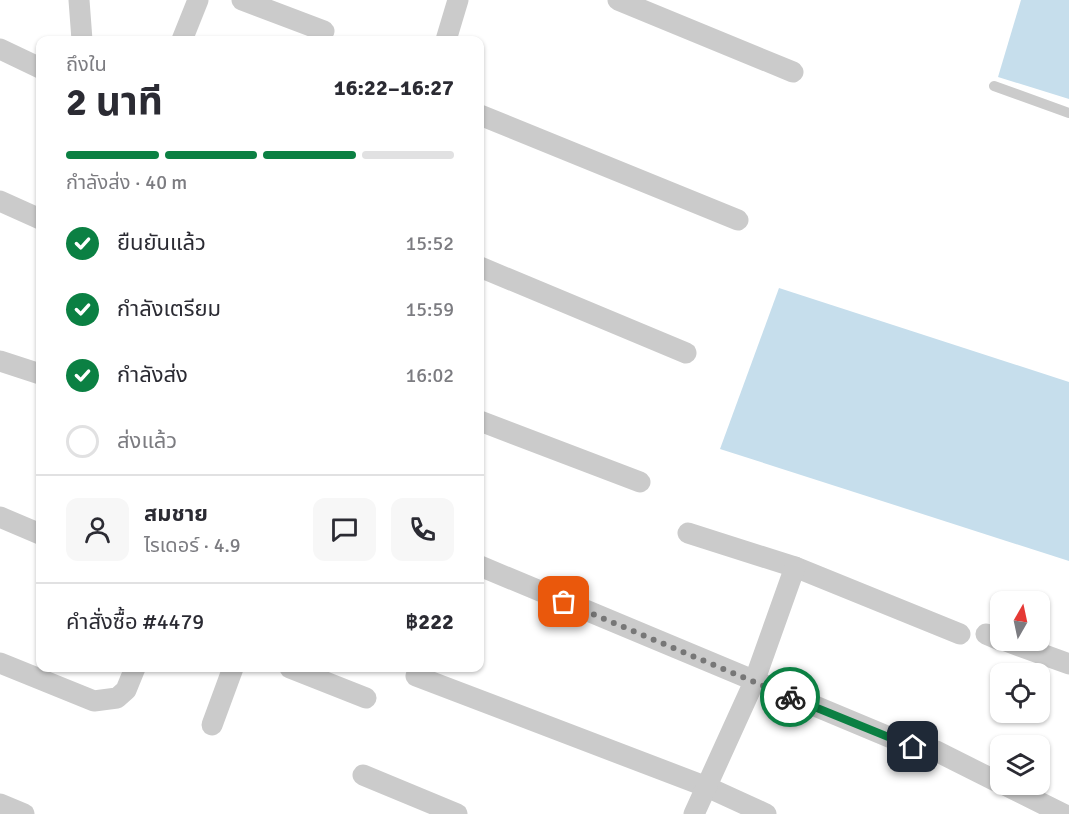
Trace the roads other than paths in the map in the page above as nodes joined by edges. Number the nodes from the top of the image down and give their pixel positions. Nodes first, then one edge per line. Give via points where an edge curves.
1 (79, 0) edge
2 (198, 0) edge
3 (242, 0) edge
4 (458, 0) edge
5 (618, 0) edge
6 (324, 31) dead end
7 (82, 36) edge
8 (184, 36) edge
9 (447, 36) edge
10 (0, 49) edge
11 (36, 66) edge
12 (793, 72) dead end
13 (994, 86) dead end
14 (1069, 112) edge
15 (484, 117) edge
16 (0, 201) edge
17 (36, 217) edge
18 (738, 220) dead end
19 (484, 269) edge
20 (686, 353) dead end
21 (0, 361) edge
22 (36, 373) edge
23 (484, 423) edge
24 (640, 482) dead end
25 (0, 518) edge
26 (36, 532) edge
27 (688, 533) dead end
28 (795, 567) junction
29 (484, 568) edge
30 (960, 634) dead end
31 (1032, 651) edge
32 (0, 663) edge
33 (1069, 664) edge
34 (133, 672) edge
35 (232, 672) edge
36 (300, 672) edge
37 (416, 676) dead end
38 (754, 682) junction
39 (366, 698) dead end
40 (212, 725) dead end
41 (913, 747) dead end
42 (936, 751) dead end
43 (363, 775) dead end
44 (990, 778) edge
45 (707, 787) junction
46 (1022, 795) edge
47 (0, 804) edge
48 (1052, 812) edge
49 (24, 814) edge
50 (457, 814) edge
51 (694, 814) edge
52 (766, 814) edge

1 - 7 street
2 - 8 street
3 - 6 street
4 - 9 street
5 - 12 street
10 - 11 street
13 - 14 lane
15 - 18 street
16 - 17 street
19 - 20 street
21 - 22 street
23 - 24 street
25 - 26 street
27 - 28 street
28 - 30 street
28 - 38 street
29 - 38 street
31 - 33 street
32 - 34 street via 94,701 117,698 126,690
35 - 40 street
36 - 39 street
37 - 45 street
38 - 41 street
38 - 45 street
42 - 44 street
43 - 50 street
45 - 51 street
45 - 52 street
46 - 48 street
47 - 49 street

